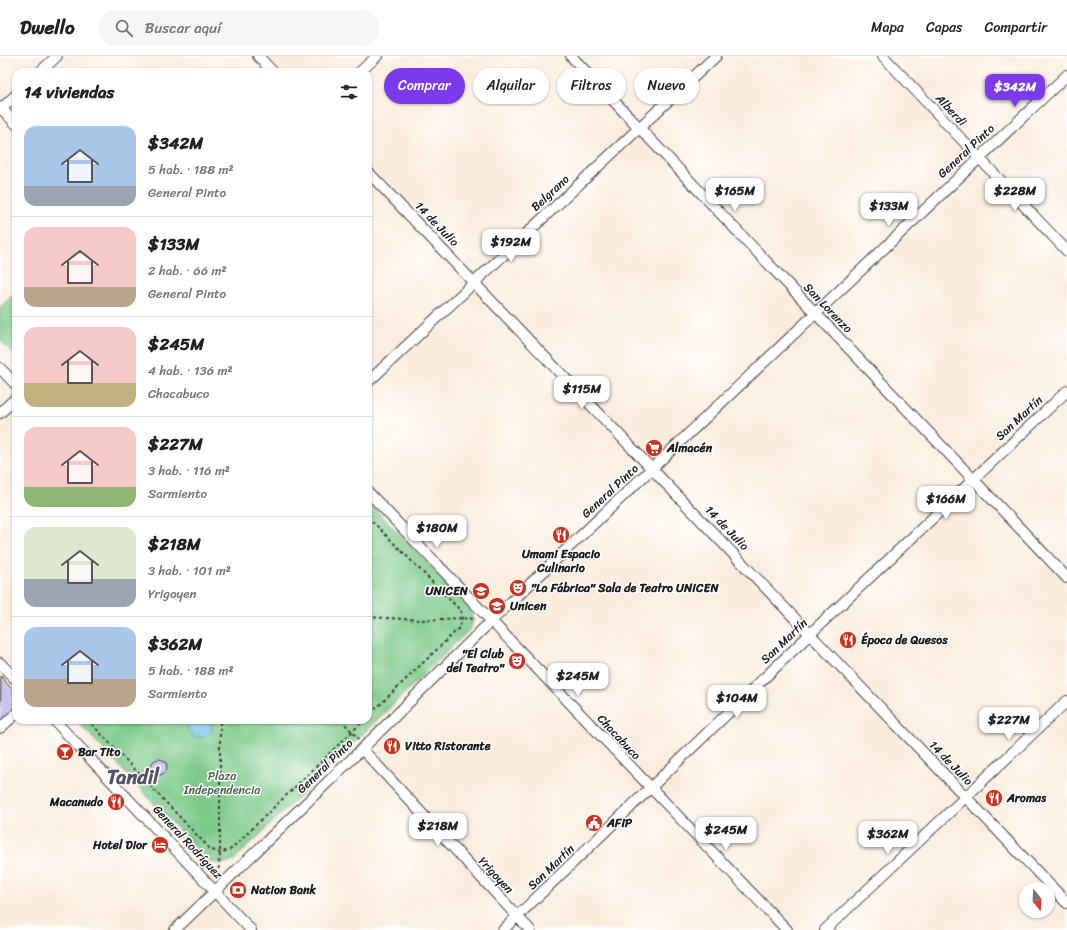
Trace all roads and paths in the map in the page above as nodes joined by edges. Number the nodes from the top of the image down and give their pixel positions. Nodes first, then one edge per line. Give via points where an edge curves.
1 (57, 56) edge
2 (258, 56) edge
3 (376, 56) edge
4 (571, 56) edge
5 (716, 56) edge
6 (883, 56) edge
7 (44, 68) edge
8 (269, 68) edge
9 (364, 68) edge
10 (1067, 75) edge
11 (12, 98) edge
12 (0, 109) edge
13 (12, 120) edge
14 (639, 127) junction
15 (978, 157) junction
16 (372, 176) edge
17 (1067, 251) edge
18 (475, 282) junction
19 (815, 312) junction
20 (0, 368) edge
21 (372, 378) edge
22 (12, 381) edge
23 (1067, 390) edge
24 (12, 402) edge
25 (0, 413) edge
26 (652, 469) junction
27 (973, 480) junction
28 (372, 496) edge
29 (372, 521) edge
30 (1067, 578) edge
31 (372, 617) edge
32 (462, 618) junction
33 (491, 621) junction
34 (810, 634) junction
35 (0, 663) edge
36 (12, 676) edge
37 (1067, 701) edge
38 (372, 712) edge
39 (12, 718) edge
40 (58, 724) edge
41 (92, 724) edge
42 (220, 724) edge
43 (345, 724) edge
44 (360, 724) edge
45 (0, 728) edge
46 (352, 732) junction
47 (363, 748) junction
48 (650, 788) junction
49 (966, 797) junction
50 (220, 853) junction
51 (216, 891) junction
52 (1067, 903) edge
53 (518, 917) junction
54 (175, 930) edge
55 (252, 930) edge
56 (503, 930) edge
57 (530, 930) edge
58 (787, 930) edge
59 (825, 930) edge

1 - 7 street
2 - 8 street
3 - 9 street
4 - 14 street, San Lorenzo
5 - 14 street, Belgrano
6 - 15 street, Alberdi
10 - 15 street, General Pinto
11 - 12 street
12 - 13 street
14 - 18 street, Belgrano
14 - 19 street, San Lorenzo
15 - 17 street, Alberdi
15 - 19 street, General Pinto
16 - 18 street, 14 de Julio
18 - 21 street, Belgrano
18 - 26 street, 14 de Julio
19 - 26 street, General Pinto
19 - 27 street, San Lorenzo
20 - 22 street
23 - 27 street, San Martín
24 - 25 street
26 - 33 street, General Pinto
26 - 34 street, 14 de Julio
27 - 30 street, San Lorenzo
27 - 34 street, San Martín
28 - 33 street, Chacabuco
29 - 32 path via 460,611
31 - 32 path via 422,620
32 - 33 path
32 - 38 path via 460,627
33 - 47 street, General Pinto
33 - 48 street, Chacabuco
34 - 48 street, San Martín
34 - 49 street, 14 de Julio
35 - 36 street
37 - 49 street
39 - 45 street
40 - 51 street, General Rodríguez
41 - 50 path via 210,849
42 - 50 path
43 - 46 path
44 - 46 path
46 - 47 path
46 - 50 path via 231,849
47 - 51 street, General Pinto
47 - 53 street, Yrigoyen
48 - 53 street, San Martín
48 - 58 street, Chacabuco
49 - 52 street, 14 de Julio
49 - 59 street
50 - 51 path
51 - 54 street, General Pinto
51 - 55 street, General Rodríguez
53 - 56 street, San Martín
53 - 57 street, Yrigoyen

